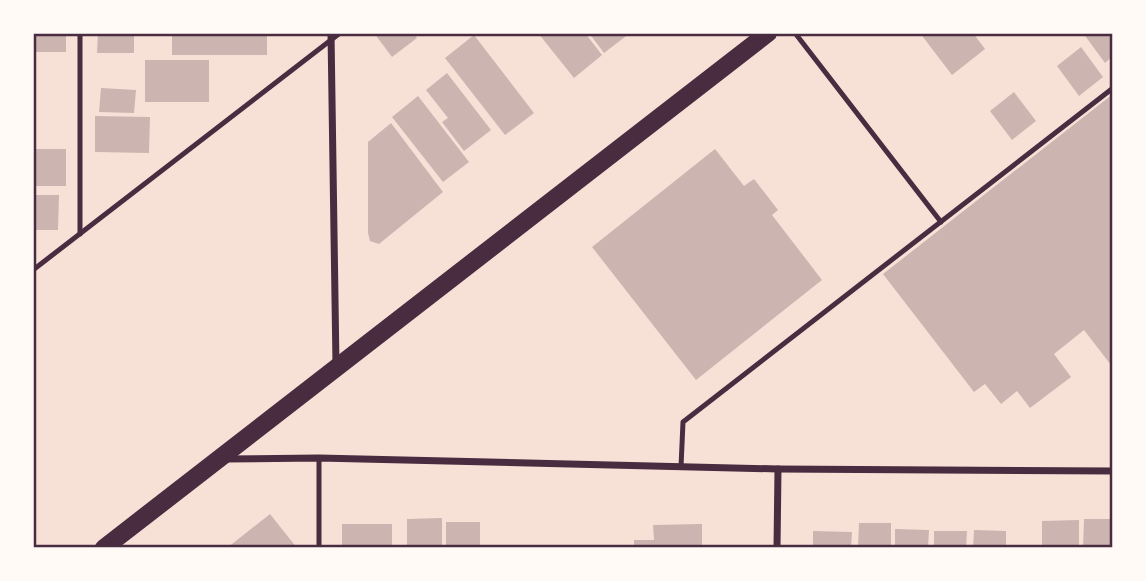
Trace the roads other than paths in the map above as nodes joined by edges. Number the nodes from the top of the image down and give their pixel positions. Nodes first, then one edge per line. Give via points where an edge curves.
1 (80, 33) edge
2 (340, 33) edge
3 (768, 33) edge
4 (795, 33) edge
5 (331, 37) edge
6 (1113, 88) edge
7 (941, 222) junction
8 (80, 234) junction
9 (33, 270) edge
10 (336, 368) junction
11 (319, 458) junction
12 (218, 460) junction
13 (681, 467) junction
14 (778, 469) junction
15 (1113, 471) edge
16 (104, 548) edge
17 (319, 548) edge
18 (777, 548) edge

1 - 8 lane
2 - 5 lane
3 - 10 main road
4 - 7 lane
5 - 8 lane
5 - 10 street
6 - 7 lane
7 - 13 lane via 683,422
8 - 9 lane
10 - 12 main road
11 - 12 street
11 - 13 street
11 - 17 lane
12 - 16 main road
13 - 14 street
14 - 15 street
14 - 18 street

